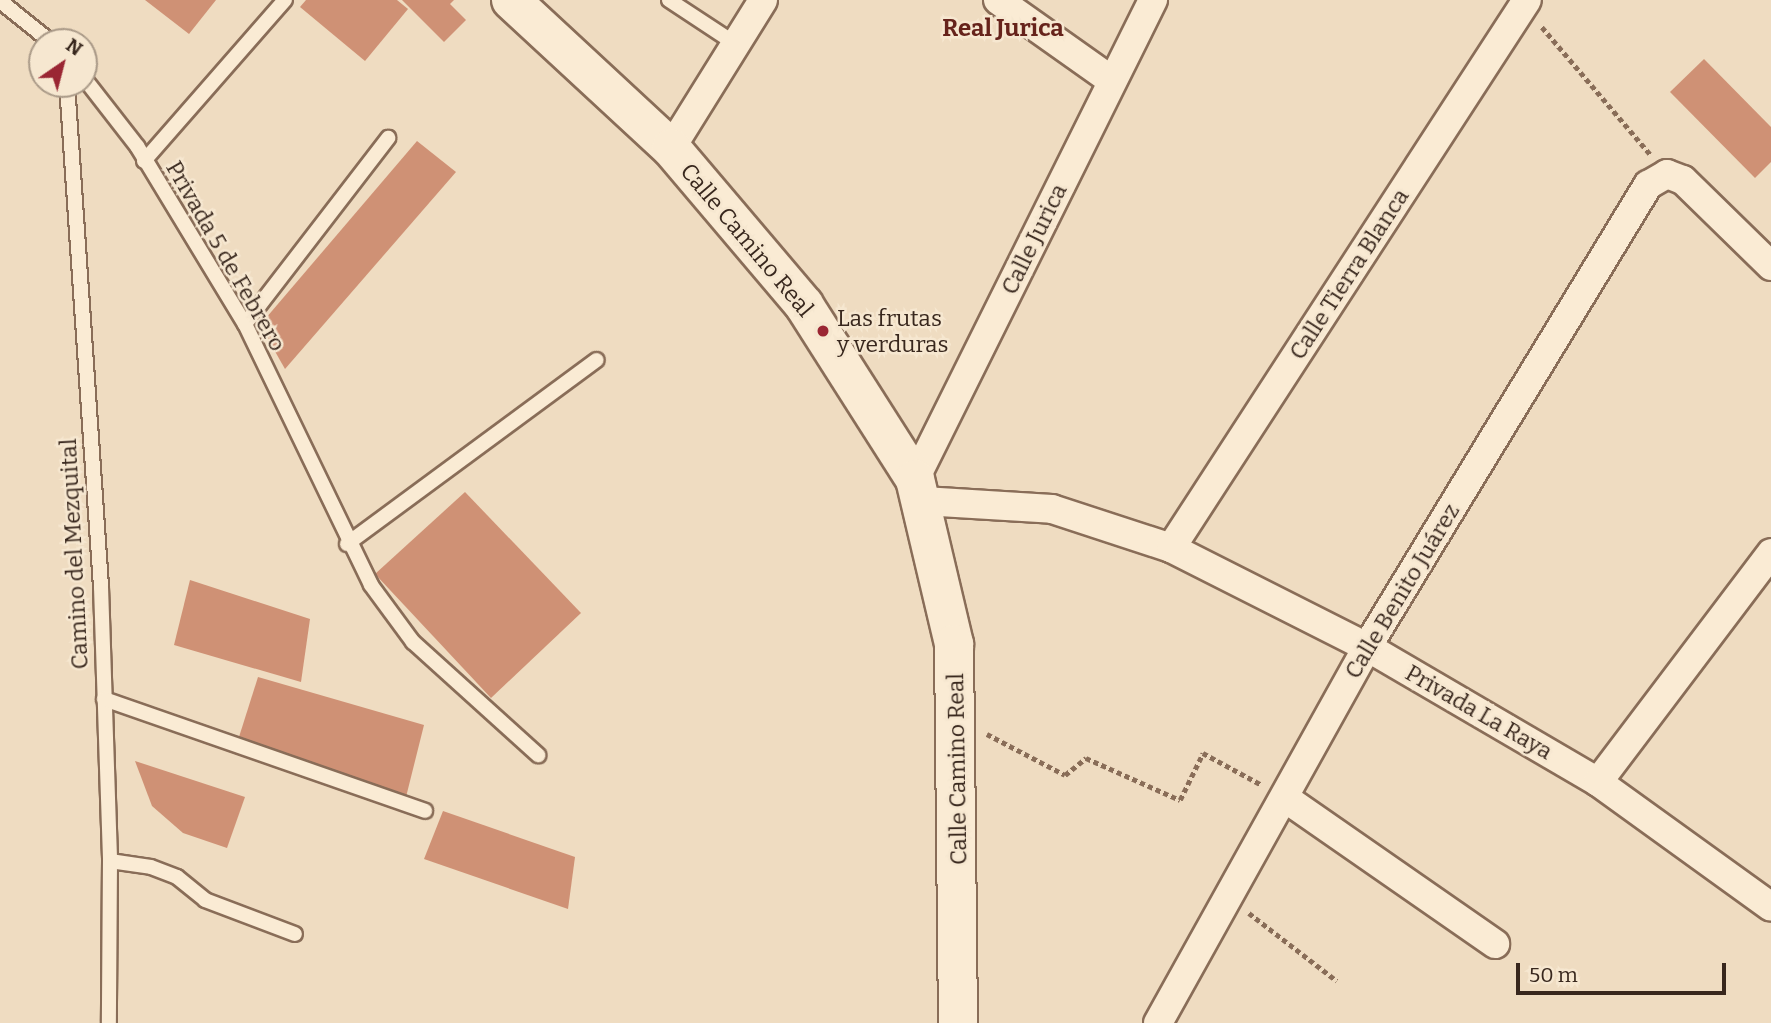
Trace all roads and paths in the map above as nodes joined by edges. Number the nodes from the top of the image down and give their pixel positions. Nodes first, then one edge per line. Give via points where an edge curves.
1 (285, 0) edge
2 (511, 0) edge
3 (669, 0) edge
4 (762, 0) edge
5 (998, 0) edge
6 (1153, 0) edge
7 (0, 1) edge
8 (1525, 2) edge
9 (34, 28) edge
10 (733, 42) junction
11 (1111, 80) junction
12 (98, 97) edge
13 (68, 98) edge
14 (388, 138) dead end
15 (671, 148) junction
16 (144, 161) junction
17 (1667, 174) junction
18 (1771, 266) edge
19 (245, 324) junction
20 (597, 360) dead end
21 (919, 490) junction
22 (347, 544) junction
23 (1171, 548) junction
24 (1771, 553) edge
25 (1367, 646) junction
26 (104, 699) junction
27 (1001, 741) dead end
28 (538, 755) dead end
29 (1598, 782) junction
30 (1285, 798) junction
31 (425, 811) dead end
32 (110, 861) junction
33 (1229, 897) junction
34 (1771, 907) edge
35 (295, 934) dead end
36 (1495, 944) dead end
37 (1337, 981) dead end
38 (109, 1023) edge
39 (958, 1023) edge
40 (1158, 1023) edge

1 - 16 lane
2 - 15 street, Calle Camino Real
3 - 10 lane
4 - 10 street
5 - 11 street
6 - 11 street, Calle Jurica
7 - 9 lane
8 - 17 path
8 - 23 street, Calle Tierra Blanca
10 - 15 street
11 - 21 street, Calle Jurica
12 - 16 lane, Privada 5 de Febrero
13 - 26 lane, Camino del Mezquital
14 - 19 lane
15 - 21 street, Calle Camino Real via 804,305
16 - 19 lane, Privada 5 de Febrero
17 - 18 street via 1683,180
17 - 25 street, Calle Benito Juárez via 1647,185
19 - 22 lane, Privada 5 de Febrero
20 - 22 lane
21 - 23 street, Privada La Raya via 1052,509
21 - 39 street, Calle Camino Real via 954,643
22 - 28 lane, Privada 5 de Febrero via 413,642
23 - 25 street, Privada La Raya
24 - 29 street
25 - 29 street, Privada La Raya
25 - 30 street, Calle Benito Juárez
26 - 31 lane
26 - 32 lane, Camino del Mezquital
27 - 30 path via 1065,775 1086,758 1180,800 1203,753
29 - 34 street, Privada La Raya
30 - 33 street, Calle Benito Juárez
30 - 36 street
32 - 35 lane via 151,867 177,877 205,900
32 - 38 lane, Camino del Mezquital
33 - 37 path
33 - 40 street, Calle Benito Juárez

